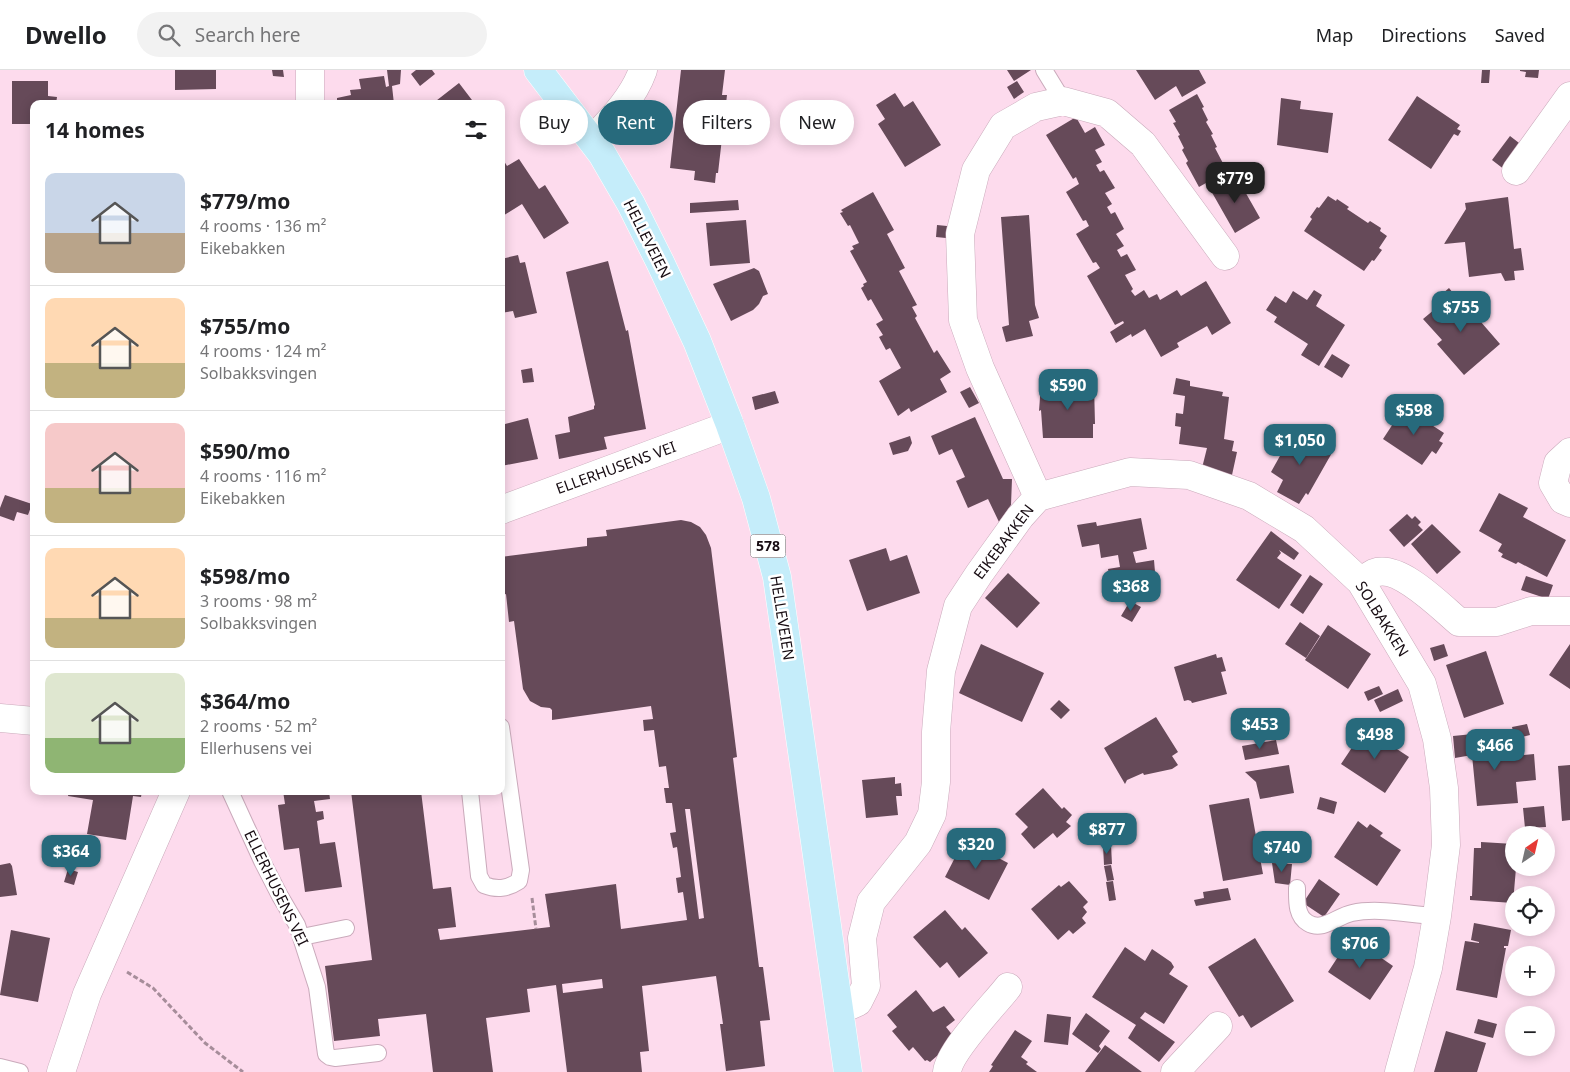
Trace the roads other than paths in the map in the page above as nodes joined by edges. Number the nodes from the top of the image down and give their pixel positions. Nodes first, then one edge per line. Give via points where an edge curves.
1 (310, 70) edge
2 (538, 70) edge
3 (643, 70) edge
4 (1044, 70) edge
5 (1570, 96) edge
6 (310, 100) edge
7 (1063, 101) junction
8 (592, 140) junction
9 (1516, 171) dead end
10 (1225, 256) dead end
11 (730, 425) junction
12 (1570, 452) edge
13 (1038, 498) junction
14 (1570, 504) edge
15 (505, 509) edge
16 (1361, 582) junction
17 (1570, 611) edge
18 (0, 718) edge
19 (30, 721) edge
20 (505, 783) edge
21 (174, 795) edge
22 (232, 795) edge
23 (470, 795) edge
24 (1297, 888) dead end
25 (1437, 916) junction
26 (346, 928) dead end
27 (302, 937) junction
28 (1008, 987) dead end
29 (840, 1010) junction
30 (1218, 1026) dead end
31 (378, 1053) dead end
32 (0, 1067) edge
33 (20, 1072) edge
34 (61, 1072) edge
35 (848, 1072) edge
36 (947, 1072) edge
37 (1175, 1072) edge
38 (1399, 1072) edge

1 - 6 street
2 - 8 main road, HELLEVEIEN / 578
3 - 8 street via 627,100
4 - 7 lane
5 - 9 street
7 - 10 street, EIKEBAKKEN via 1107,113 1143,144
7 - 13 street, EIKEBAKKEN via 1036,107 1003,126 976,170 960,234 963,320 980,368
8 - 11 main road, HELLEVEIEN / 578 via 631,204 660,262 697,341
11 - 15 street, ELLERHUSENS VEI
11 - 29 main road, HELLEVEIEN / 578 via 756,498 776,577
12 - 14 street via 1558,463 1554,483 1563,500
13 - 16 street, SOLBAKKEN via 1130,472 1189,475 1249,496 1304,530
13 - 29 street, EIKEBAKKEN via 1020,518 958,606 941,671 932,814 918,843 871,902 862,938 866,986 858,1002
16 - 17 street via 1375,572 1394,573 1411,582 1459,622 1497,622 1531,612
16 - 25 street, SOLBAKKEN via 1422,684 1437,738 1444,788 1446,845
18 - 19 street
20 - 23 lane via 521,870 519,881 509,887 484,885 480,876
21 - 34 street via 86,994
22 - 27 lane, ELLERHUSENS VEI
24 - 25 lane via 1301,917 1319,926 1350,913 1374,911
25 - 38 street, SOLBAKKEN via 1428,968
26 - 27 lane
27 - 31 lane, ELLERHUSENS VEI via 317,987 326,1054 335,1058
28 - 36 street via 959,1046
29 - 35 main road, HELLEVEIEN / 578
30 - 37 street
32 - 33 lane

